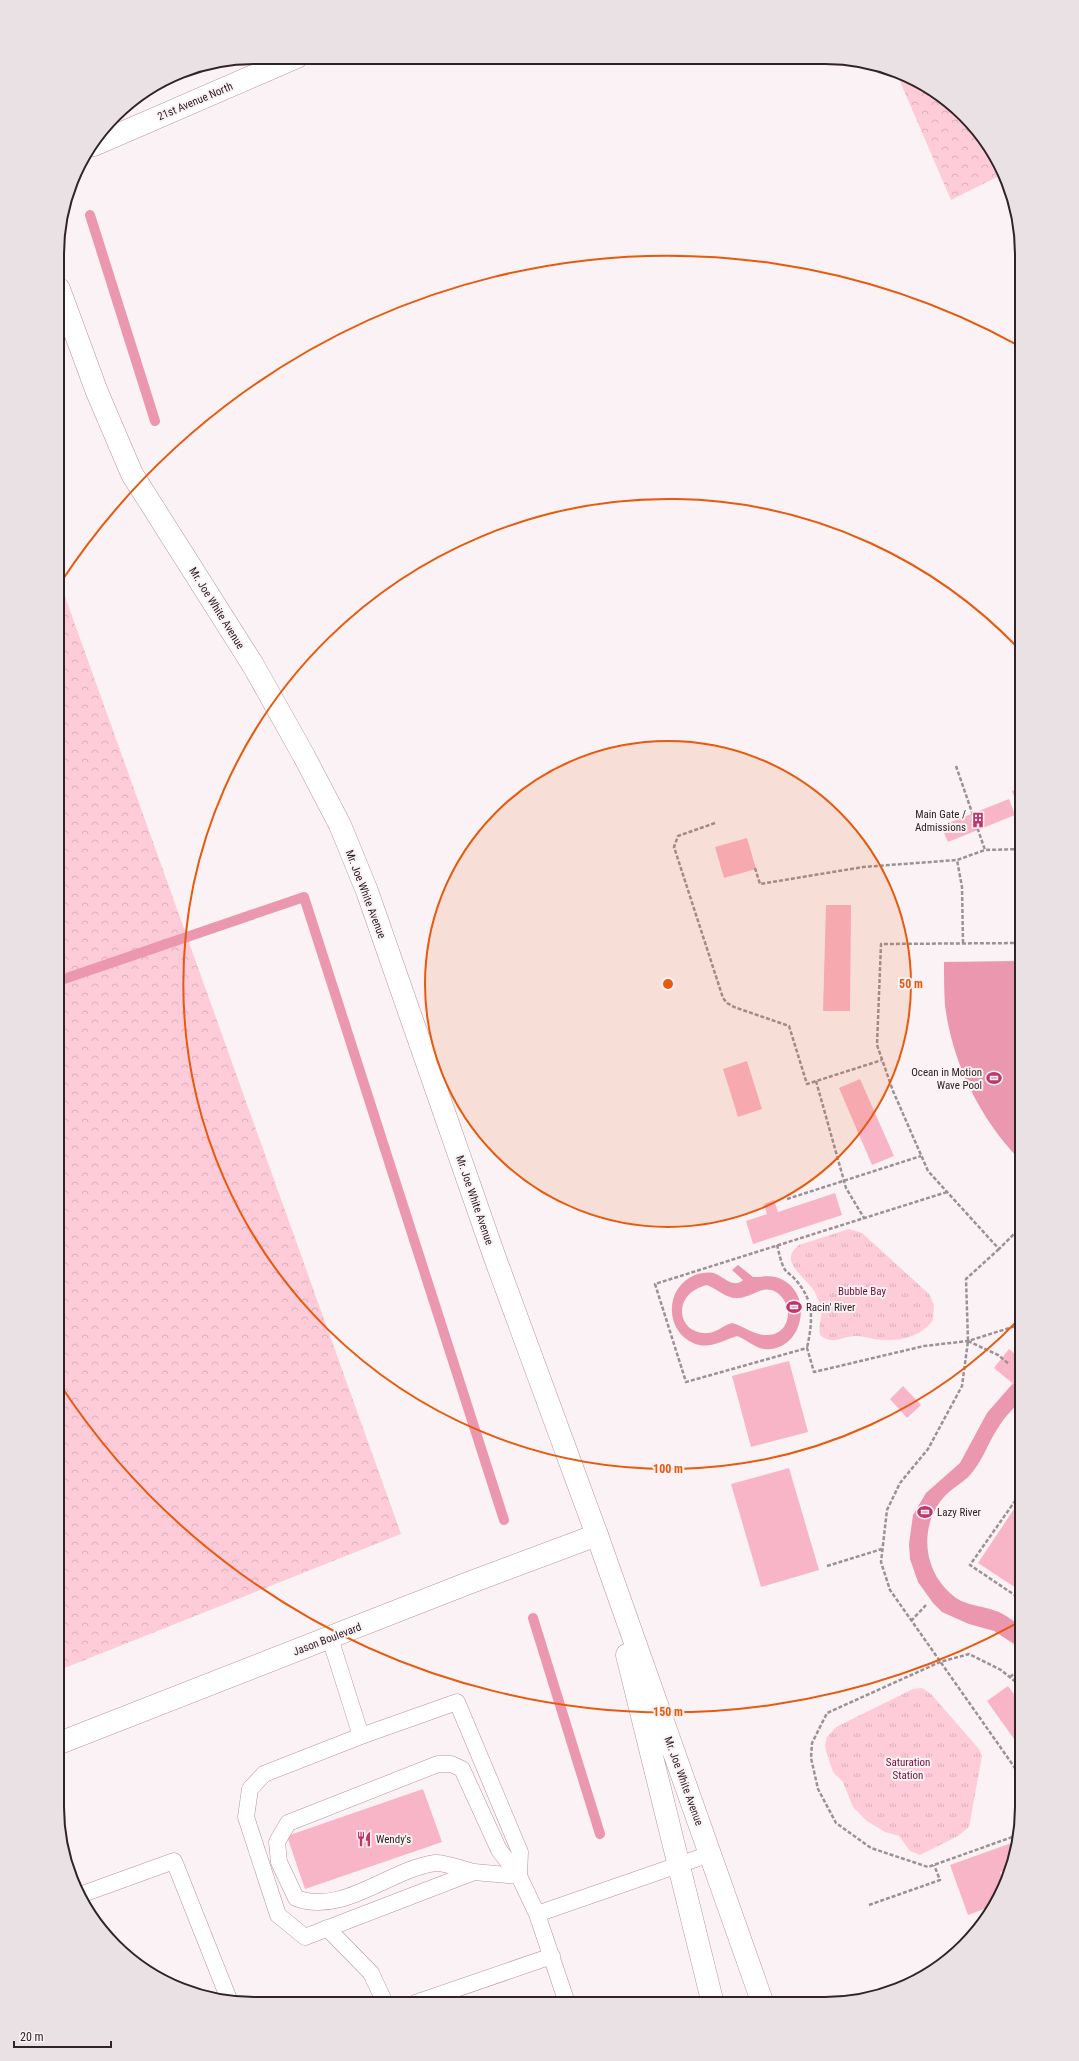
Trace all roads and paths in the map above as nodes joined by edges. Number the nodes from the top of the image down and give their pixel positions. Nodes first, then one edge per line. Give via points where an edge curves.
1 (281, 64) edge
2 (100, 142) edge
3 (64, 303) edge
4 (956, 766) dead end
5 (715, 823) dead end
6 (1015, 849) edge
7 (985, 850) junction
8 (957, 860) junction
9 (755, 868) dead end
10 (963, 943) junction
11 (1015, 943) edge
12 (882, 1060) junction
13 (816, 1081) junction
14 (921, 1156) junction
15 (844, 1180) junction
16 (947, 1192) junction
17 (788, 1199) dead end
18 (864, 1218) junction
19 (1015, 1233) edge
20 (777, 1245) junction
21 (999, 1249) junction
22 (1015, 1326) edge
23 (968, 1341) junction
24 (807, 1348) junction
25 (1009, 1364) dead end
26 (1015, 1501) edge
27 (597, 1536) junction
28 (882, 1549) junction
29 (828, 1566) dead end
30 (1015, 1595) edge
31 (926, 1605) dead end
32 (911, 1620) junction
33 (330, 1638) junction
34 (940, 1662) junction
35 (1015, 1673) edge
36 (1010, 1678) junction
37 (1015, 1682) edge
38 (361, 1736) junction
39 (64, 1741) edge
40 (1015, 1768) edge
41 (1012, 1836) edge
42 (710, 1854) junction
43 (678, 1865) junction
44 (934, 1865) junction
45 (474, 1872) junction
46 (519, 1876) junction
47 (85, 1893) edge
48 (869, 1905) dead end
49 (538, 1914) junction
50 (327, 1928) junction
51 (552, 1956) junction
52 (227, 1995) edge
53 (382, 1997) edge
54 (433, 1997) edge
55 (565, 1997) edge
56 (711, 1997) edge
57 (761, 1997) edge

1 - 2 street, 21st Avenue North
3 - 27 street, Mr. Joe White Avenue via 97,392 132,474 253,666 340,825 367,891 495,1258
4 - 7 path
5 - 13 path via 678,836 674,847 723,998 734,1007 789,1026 807,1084
6 - 7 path
7 - 8 path
8 - 9 path via 863,867 760,884
8 - 10 path via 962,887
10 - 11 path
10 - 12 path via 881,944 876,1045
12 - 13 path
12 - 14 path
13 - 15 path
14 - 15 path
14 - 16 path via 928,1171
15 - 17 path
15 - 18 path
16 - 18 path
16 - 21 path
18 - 20 path
19 - 21 path
20 - 24 path via 785,1271 801,1287 812,1311
20 - 24 path via 655,1284 686,1382
21 - 23 path via 966,1279
22 - 23 path
23 - 24 path via 924,1346 814,1372
23 - 25 path via 998,1355
23 - 28 path via 962,1386 928,1449 900,1483 887,1510
26 - 30 path via 970,1564
27 - 33 street, Jason Boulevard
27 - 42 street, Mr. Joe White Avenue
27 - 43 street, Mr. Joe White Avenue
28 - 29 path
28 - 32 path via 881,1562 890,1590
31 - 32 path
32 - 34 path
33 - 38 lane
33 - 39 street, Jason Boulevard
34 - 36 path via 969,1654 1001,1670
34 - 40 path
34 - 44 path via 827,1713 812,1743 811,1758 818,1790 836,1823 871,1848 928,1867
35 - 36 path
36 - 37 path
38 - 46 lane via 457,1702 520,1852
38 - 50 lane via 264,1774 250,1789 246,1817 278,1915 305,1937
41 - 44 path
42 - 43 lane
42 - 57 street, Mr. Joe White Avenue
43 - 49 lane
43 - 56 street, Mr. Joe White Avenue
44 - 48 path via 940,1880
45 - 46 lane
45 - 46 lane via 437,1863 412,1869 335,1901 309,1903 296,1898 279,1862 277,1842 288,1823 438,1764 451,1764 462,1769 499,1850
45 - 50 lane
46 - 49 lane
47 - 52 lane via 174,1861
49 - 51 lane
50 - 53 lane via 371,1973
51 - 54 lane
51 - 55 lane

